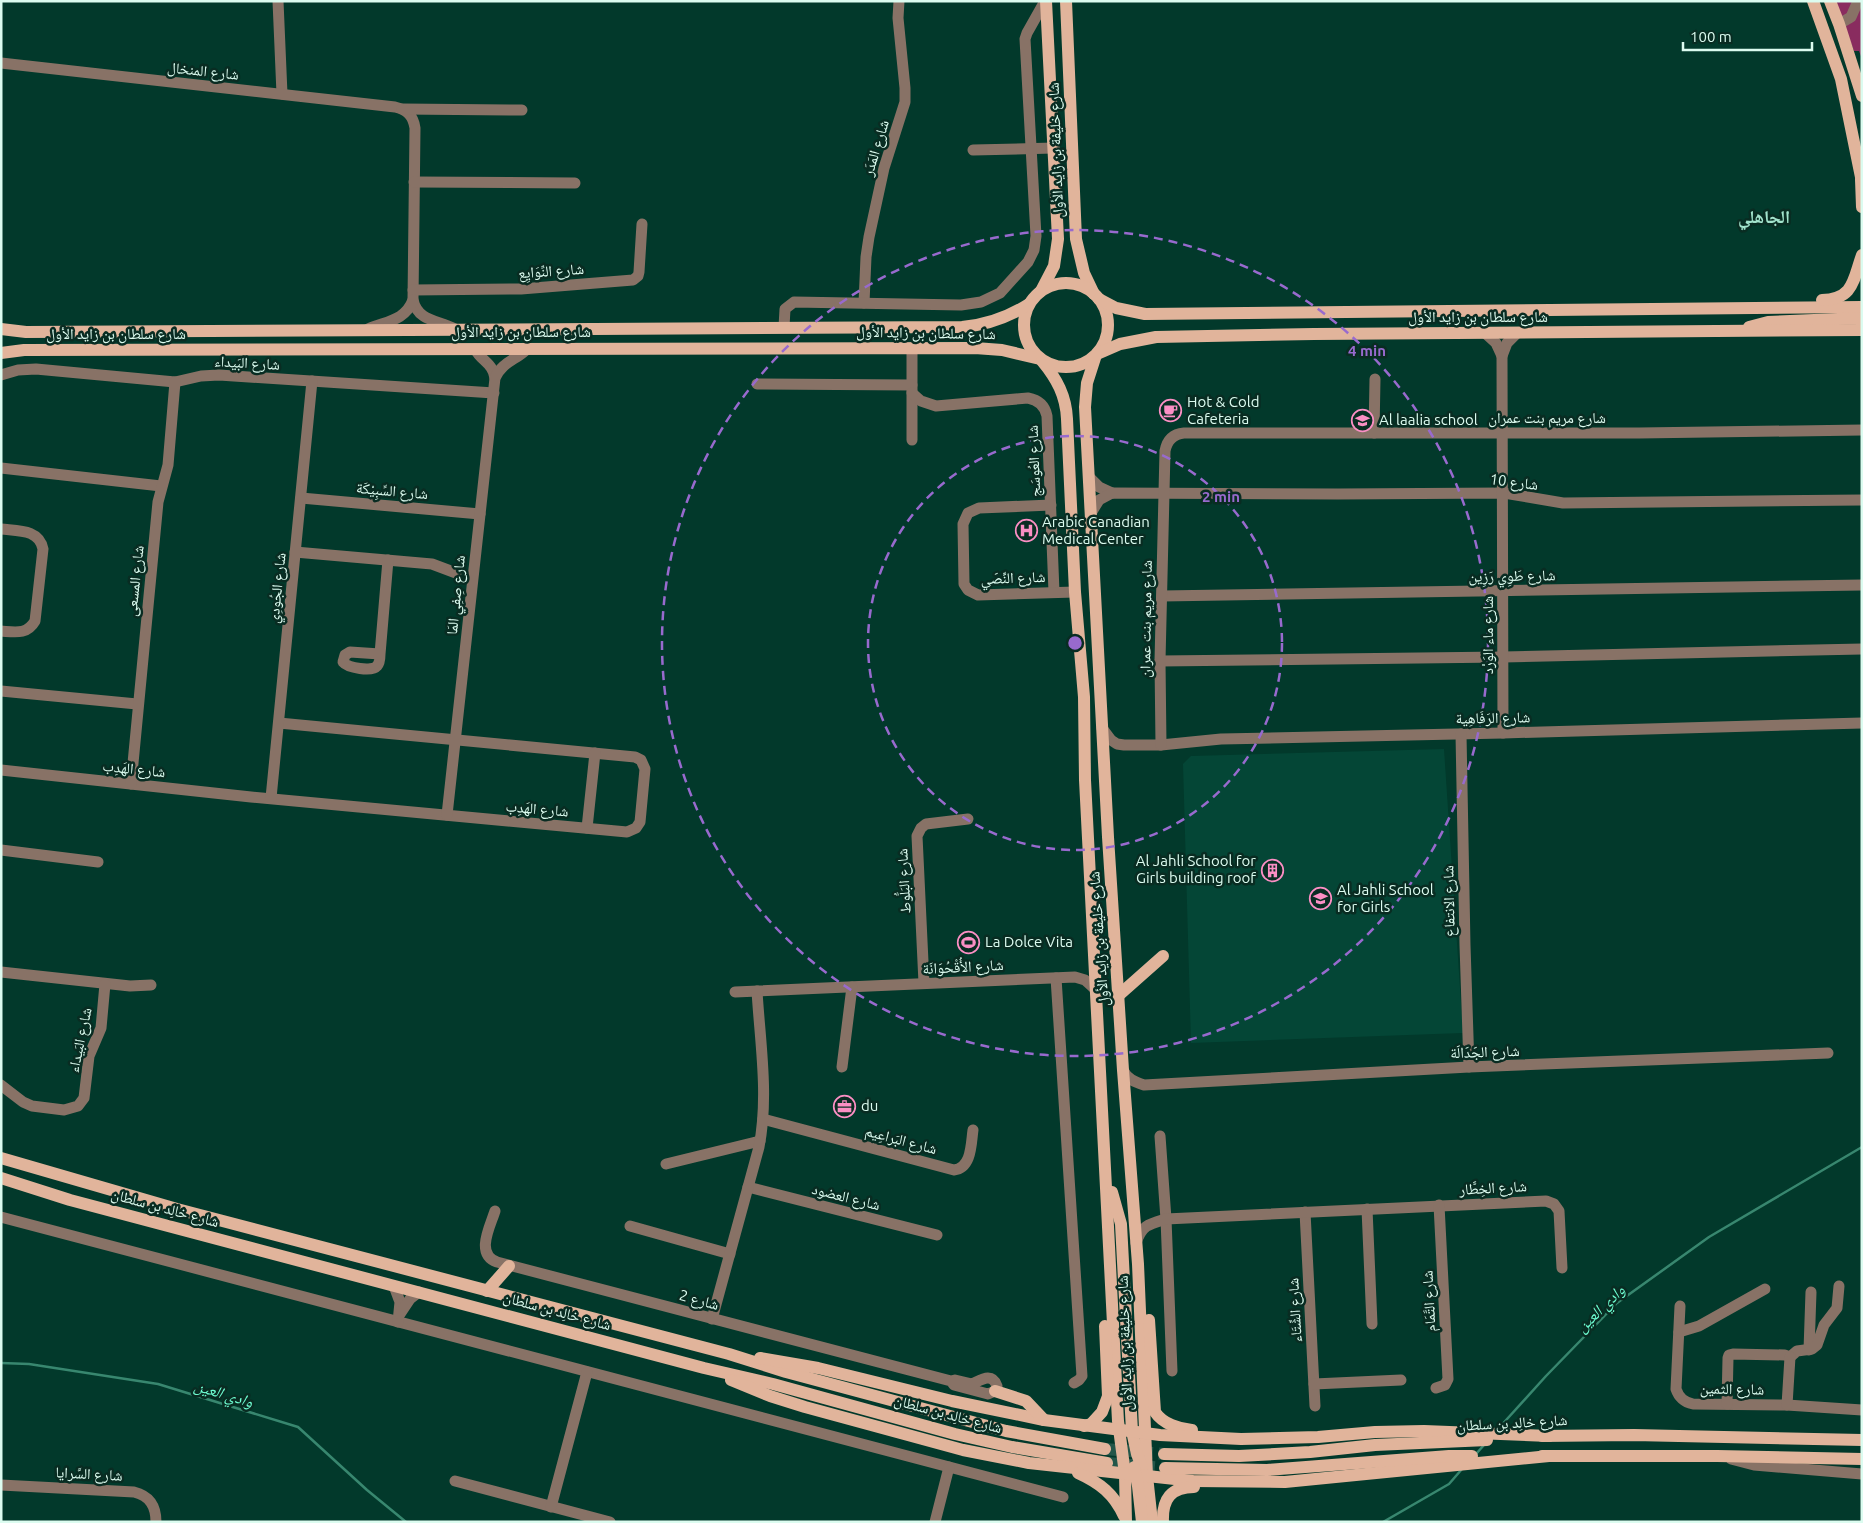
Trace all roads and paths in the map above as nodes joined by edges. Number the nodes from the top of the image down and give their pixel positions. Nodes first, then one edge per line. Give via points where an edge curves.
1 (278, 1) edge
2 (899, 1) edge
3 (1045, 1) edge
4 (1066, 1) edge
5 (1813, 1) edge
6 (1830, 1) edge
7 (1858, 1) edge
8 (1839, 24) junction
9 (1030, 28) junction
10 (1048, 36) junction
11 (1, 64) edge
12 (282, 94) junction
13 (1862, 96) edge
14 (402, 109) junction
15 (522, 110) dead end
16 (1054, 148) junction
17 (1031, 149) junction
18 (973, 150) dead end
19 (1862, 180) edge
20 (414, 182) junction
21 (575, 183) dead end
22 (1862, 207) edge
23 (642, 224) dead end
24 (1862, 255) edge
25 (1041, 291) junction
26 (413, 295) junction
27 (1096, 296) junction
28 (864, 303) junction
29 (1028, 304) junction
30 (1862, 307) edge
31 (1780, 308) junction
32 (1862, 318) edge
33 (784, 327) junction
34 (1, 329) edge
35 (367, 329) junction
36 (455, 329) junction
37 (1862, 330) edge
38 (1738, 332) junction
39 (1485, 333) junction
40 (1517, 333) junction
41 (912, 348) junction
42 (475, 349) junction
43 (527, 349) junction
44 (1, 353) edge
45 (1096, 355) junction
46 (1502, 356) junction
47 (1041, 360) junction
48 (1, 375) edge
49 (495, 378) junction
50 (1375, 379) dead end
51 (312, 381) junction
52 (175, 382) junction
53 (757, 384) dead end
54 (912, 389) junction
55 (494, 393) junction
56 (1862, 430) edge
57 (1374, 433) junction
58 (1502, 433) junction
59 (912, 440) dead end
60 (1, 468) edge
61 (1089, 477) junction
62 (161, 486) junction
63 (1112, 493) junction
64 (1504, 493) junction
65 (1163, 494) junction
66 (301, 498) junction
67 (1862, 500) edge
68 (1051, 505) junction
69 (1091, 512) junction
70 (480, 514) junction
71 (1, 529) edge
72 (295, 552) junction
73 (388, 560) junction
74 (456, 574) dead end
75 (1862, 585) edge
76 (1502, 591) junction
77 (1054, 592) junction
78 (1075, 592) junction
79 (1162, 596) junction
80 (1, 631) edge
81 (1862, 649) edge
82 (380, 654) dead end
83 (1503, 657) junction
84 (1160, 661) junction
85 (1, 691) edge
86 (138, 704) junction
87 (278, 723) junction
88 (1862, 723) edge
89 (1102, 728) junction
90 (1503, 733) junction
91 (1461, 734) junction
92 (455, 740) junction
93 (1162, 745) junction
94 (1124, 746) junction
95 (595, 753) junction
96 (1104, 761) junction
97 (1, 770) edge
98 (130, 784) junction
99 (271, 798) junction
100 (447, 815) junction
101 (968, 819) dead end
102 (587, 828) junction
103 (1, 850) edge
104 (98, 862) dead end
105 (1163, 956) dead end
106 (1096, 960) junction
107 (1, 972) edge
108 (1075, 977) junction
109 (1056, 978) junction
110 (924, 983) junction
111 (105, 984) junction
112 (151, 985) dead end
113 (852, 986) junction
114 (1096, 990) junction
115 (757, 991) junction
116 (735, 992) dead end
117 (1119, 995) junction
118 (1828, 1053) dead end
119 (842, 1067) dead end
120 (1469, 1067) junction
121 (1123, 1070) junction
122 (1, 1085) edge
123 (1144, 1085) junction
124 (1126, 1103) junction
125 (763, 1119) junction
126 (973, 1130) dead end
127 (1160, 1136) dead end
128 (760, 1141) junction
129 (1, 1158) edge
130 (666, 1164) dead end
131 (1107, 1176) junction
132 (1, 1178) edge
133 (748, 1187) junction
134 (1133, 1204) junction
135 (1440, 1205) junction
136 (1367, 1209) junction
137 (495, 1211) dead end
138 (1305, 1212) junction
139 (1, 1217) edge
140 (1163, 1220) junction
141 (1108, 1224) junction
142 (630, 1226) dead end
143 (937, 1235) dead end
144 (1136, 1243) junction
145 (730, 1254) junction
146 (1138, 1264) junction
147 (509, 1266) junction
148 (1562, 1268) dead end
149 (394, 1286) junction
150 (1839, 1286) dead end
151 (1765, 1289) dead end
152 (487, 1291) junction
153 (419, 1292) junction
154 (1811, 1292) dead end
155 (1680, 1306) dead end
156 (399, 1318) junction
157 (712, 1319) junction
158 (1372, 1324) dead end
159 (1679, 1332) junction
160 (1809, 1350) junction
161 (729, 1354) junction
162 (1790, 1357) junction
163 (704, 1368) junction
164 (1172, 1371) dead end
165 (588, 1372) junction
166 (1401, 1380) dead end
167 (1074, 1382) dead end
168 (1314, 1384) junction
169 (1436, 1388) dead end
170 (996, 1391) joint
171 (1726, 1404) junction
172 (1787, 1405) junction
173 (1315, 1406) dead end
174 (1862, 1410) edge
175 (1044, 1420) junction
176 (1084, 1426) junction
177 (1132, 1431) junction
178 (1549, 1436) junction
179 (1297, 1438) junction
180 (1862, 1440) edge
181 (1105, 1450) tunnel mouth
182 (1164, 1454) tunnel mouth
183 (1717, 1456) junction
184 (1862, 1459) edge
185 (1107, 1463) tunnel mouth
186 (949, 1467) junction
187 (1376, 1467) junction
188 (1067, 1468) junction
189 (1165, 1468) tunnel mouth
190 (1861, 1474) edge
191 (1136, 1475) junction
192 (454, 1481) dead end
193 (1285, 1482) junction
194 (1, 1485) edge
195 (1062, 1497) dead end
196 (552, 1506) junction
197 (1126, 1521) edge
198 (156, 1522) edge
199 (610, 1522) edge
200 (935, 1522) edge
201 (1142, 1522) edge
202 (1152, 1522) edge
203 (1164, 1522) edge

1 - 12 street
2 - 28 street, شارع المَدَر via 905,102 884,168 869,237
3 - 9 street
3 - 10 main road, شارع خليفة بن زايد الأول
4 - 27 main road, شارع خليفة بن زايد الأول via 1076,239 1084,273
5 - 19 main road via 1841,79
6 - 8 main road
7 - 8 street via 1851,17
8 - 13 main road
9 - 10 street
9 - 17 street via 1025,42
10 - 16 main road, شارع خليفة بن زايد الأول
11 - 12 street, شارع المنخال
12 - 14 street, شارع المنخال
14 - 15 street, شارع المنخال
14 - 20 street via 414,121
16 - 17 street
16 - 25 main road, شارع خليفة بن زايد الأول via 1058,248 1054,266
17 - 18 street
17 - 28 street via 1036,243 1028,262 1000,293 971,304
19 - 22 main road
20 - 21 street
20 - 26 street
23 - 26 street, شارع النِّوَايِع via 639,272 633,280
24 - 31 main road via 1851,285 1840,298
25 - 27 main road via 1058,283 1068,283 1086,288
25 - 29 main road
26 - 35 street via 402,316
26 - 36 street via 416,309 422,316
27 - 31 main road, شارع سلطان بن زايد الأول via 1116,308 1146,314
27 - 45 main road via 1105,309 1108,328
28 - 33 street via 794,302 786,309
29 - 33 main road, شارع سلطان بن زايد الأول via 997,321 974,326
29 - 47 main road via 1023,329 1029,346
30 - 31 main road, شارع سلطان بن زايد الأول
32 - 38 main road via 1768,322
33 - 36 main road, شارع سلطان بن زايد الأول
34 - 35 main road, شارع سلطان بن زايد الأول via 36,332
35 - 36 main road, شارع سلطان بن زايد الأول
37 - 38 main road, شارع سلطان بن زايد الأول
38 - 40 main road, شارع سلطان بن زايد الأول
39 - 40 main road, شارع سلطان بن زايد الأول
39 - 45 main road, شارع سلطان بن زايد الأول via 1156,338 1120,344
39 - 46 street via 1496,343
40 - 46 street
41 - 43 main road, شارع سلطان بن زايد الأول
41 - 47 main road, شارع سلطان بن زايد الأول via 989,348
41 - 54 street
42 - 43 main road, شارع سلطان بن زايد الأول
42 - 44 main road, شارع سلطان بن زايد الأول via 24,350
42 - 49 street via 491,366
43 - 49 street via 503,365
45 - 47 main road via 1072,367
45 - 61 main road, شارع خليفة بن زايد الأول via 1085,393
46 - 58 street, شارع ماء الوَرْد
47 - 78 main road, شارع خليفة بن زايد الأول via 1060,386 1066,406
48 - 52 street, شارع البَيداء via 36,369
49 - 55 street, شارع صِفِي المَا
50 - 57 street
51 - 52 street, شارع البَيداء via 210,375
51 - 55 street, شارع البَيداء
51 - 66 street, شارع الجُودِي
52 - 62 street, شارع المسعى via 168,465
53 - 54 street, شارع العُوسَج
54 - 59 street
54 - 68 street, شارع العُوسَج via 925,403 936,406 1028,398 1041,404 1047,416
55 - 70 street, شارع صِفِي المَا
56 - 58 street, شارع مريم بنت عمران
57 - 58 street, شارع مريم بنت عمران
57 - 65 street, شارع مريم بنت عمران via 1180,433 1172,437 1165,447
58 - 64 street, شارع ماء الوَرْد
60 - 62 street
61 - 63 street
61 - 69 main road, شارع خليفة بن زايد الأول
62 - 86 street, شارع المسعى
63 - 65 street
63 - 69 street via 1099,500
64 - 65 street, شارع 10
64 - 67 street, شارع 10 via 1563,503
64 - 76 street, شارع ماء الوَرْد
65 - 79 street, شارع مريم بنت عمران
66 - 70 street, شارع السِّبِيْكَة
66 - 72 street, شارع الجُودِي
68 - 77 street, شارع العُوسَج
68 - 77 street, شارع النِّصَي via 979,508 968,513 963,524 963,580 968,590 978,596
69 - 89 main road, شارع خليفة بن زايد الأول
70 - 92 street, شارع صِفِي المَا
71 - 80 street via 32,533 43,549 35,621 23,632
72 - 73 street
72 - 87 street, شارع الجُودِي
73 - 74 street via 432,564
73 - 82 street
75 - 76 street, شارع طَوِي رَزِين
76 - 79 street, شارع طَوِي رَزِين
76 - 83 street, شارع ماء الوَرْد
77 - 78 street, شارع النِّصَي
78 - 106 main road, شارع خليفة بن زايد الأول via 1084,697 1085,780
79 - 84 street, شارع مريم بنت عمران
81 - 83 street
83 - 84 street
83 - 90 street, شارع ماء الوَرْد
84 - 93 street, شارع مريم بنت عمران
85 - 86 street
86 - 98 street, شارع المسعى
87 - 92 street, شارع الهَدِب
87 - 99 street, شارع الجُودِي
88 - 90 street, شارع الرَفَاهِية
89 - 94 street via 1111,740
89 - 96 main road, شارع خليفة بن زايد الأول
90 - 91 street, شارع الرَفَاهِية
91 - 93 street, شارع الرَفَاهِية via 1221,739
91 - 120 street, شارع الانتفاع
92 - 95 street, شارع الهَدِب
92 - 100 street, شارع صِفِي المَا
93 - 94 street, شارع الرَفَاهِية
94 - 96 street
95 - 102 street
95 - 102 street, شارع الهَدِب via 635,757 643,763 641,819 636,828 627,832
96 - 117 main road, شارع خليفة بن زايد الأول
97 - 98 street, شارع الهَدِب
98 - 99 street, شارع الهَدِب
99 - 100 street, شارع الهَدِب
100 - 102 street, شارع الهَدِب
101 - 110 street, شارع البَلُّوط via 926,824 917,836
103 - 104 street
105 - 117 main road
106 - 108 street
106 - 114 main road, شارع خليفة بن زايد الأول
107 - 111 street
108 - 109 street, شارع الأُقْحُوَانَة
108 - 114 street
109 - 110 street, شارع الأُقْحُوَانَة
109 - 167 street via 1082,1376
110 - 113 street, شارع الأُقْحُوَانَة
111 - 112 street
111 - 122 street, شارع البَيداء via 101,1028 89,1056 86,1093 81,1103 68,1110 32,1106
113 - 115 street, شارع الأُقْحُوَانَة
113 - 119 street
114 - 131 main road, شارع خليفة بن زايد الأول
115 - 116 street, شارع الأُقْحُوَانَة
115 - 125 street via 764,1084
117 - 121 main road, شارع خليفة بن زايد الأول
118 - 120 street, شارع الجَدَالَة
120 - 123 street, شارع الجَدَالَة
121 - 123 street via 1131,1080
121 - 124 main road, شارع خليفة بن زايد الأول
123 - 124 street via 1127,1097
124 - 134 main road, شارع خليفة بن زايد الأول
125 - 126 street, شارع البَراعِيم via 954,1170 966,1164
125 - 128 street
127 - 140 street
128 - 130 street
128 - 133 street
129 - 152 main road, شارع خالِد بن سلطان via 177,1209
131 - 141 main road, شارع خليفة بن زايد الأول
131 - 177 main road via 1121,1224
132 - 149 main road, شارع خالِد بن سلطان via 70,1200
133 - 143 street, شارع العضود
133 - 145 street
134 - 140 street, شارع الخِطَّار via 1144,1218
134 - 144 main road, شارع خليفة بن زايد الأول
135 - 136 street, شارع الخِطَّار
135 - 148 street, شارع الخِطَّار via 1550,1202 1559,1211
135 - 169 street, شارع التَّمَام via 1448,1379 1445,1386
136 - 138 street, شارع الخِطَّار
136 - 158 street
137 - 147 street, شارع 2 via 485,1252 493,1261
138 - 140 street, شارع الخِطَّار
138 - 168 street, شارع الشِّتَاء
139 - 156 street
140 - 144 street via 1142,1229
140 - 164 street
141 - 176 main road via 1102,1269 1108,1396 1102,1412 1091,1424
141 - 177 main road, شارع خليفة بن زايد الأول
142 - 145 street
144 - 146 main road, شارع خليفة بن زايد الأول
145 - 157 street
146 - 177 main road, شارع خليفة بن زايد الأول
146 - 179 main road via 1148,1310 1157,1416 1183,1429 1269,1433
147 - 152 main road
147 - 157 street, شارع 2
149 - 153 main road, شارع خالِد بن سلطان
149 - 156 street via 399,1296
150 - 160 street via 1837,1308 1824,1325 1817,1345
151 - 159 street via 1694,1328
152 - 161 main road, شارع خالِد بن سلطان
153 - 156 street via 410,1299
153 - 163 main road, شارع خالِد بن سلطان
154 - 160 street
155 - 159 street, شارع الثمين
156 - 165 street
157 - 170 street, شارع 2 via 951,1381 954,1385 988,1394
159 - 171 street, شارع الثمين via 1676,1389 1680,1398 1688,1403
160 - 162 street
161 - 175 main road via 818,1368
161 - 181 main road, شارع خالِد بن سلطان via 1006,1431
162 - 171 street via 1729,1355
162 - 172 street
163 - 185 main road, شارع خالِد بن سلطان via 1012,1448
163 - 188 main road via 770,1396 903,1435 996,1457
165 - 186 street
165 - 196 street
166 - 168 street
168 - 173 street, شارع الشِّتَاء
170 - 175 main road via 1026,1401
171 - 172 street, شارع الثمين
172 - 174 street, شارع الثمين
175 - 176 main road
176 - 177 main road
177 - 179 main road via 1204,1438
177 - 191 main road, شارع خليفة بن زايد الأول
177 - 191 main road, شارع خليفة بن زايد الأول
178 - 179 main road via 1424,1431
178 - 180 main road, شارع خالِد بن سلطان
178 - 182 main road, شارع خالِد بن سلطان via 1239,1456
183 - 184 main road
183 - 187 main road via 1549,1456
183 - 190 street via 1754,1465
186 - 195 street
186 - 200 street
187 - 189 main road
187 - 193 main road
188 - 191 main road
188 - 197 main road via 1101,1485 1115,1499
191 - 193 main road via 1223,1483
191 - 197 main road, شارع خليفة بن زايد الأول
191 - 201 main road
191 - 202 main road, شارع خليفة بن زايد الأول
192 - 196 street
193 - 203 main road via 1252,1488 1178,1488 1167,1499
194 - 198 street, شارع السَّرايا via 134,1492 145,1495 152,1503
196 - 199 street

